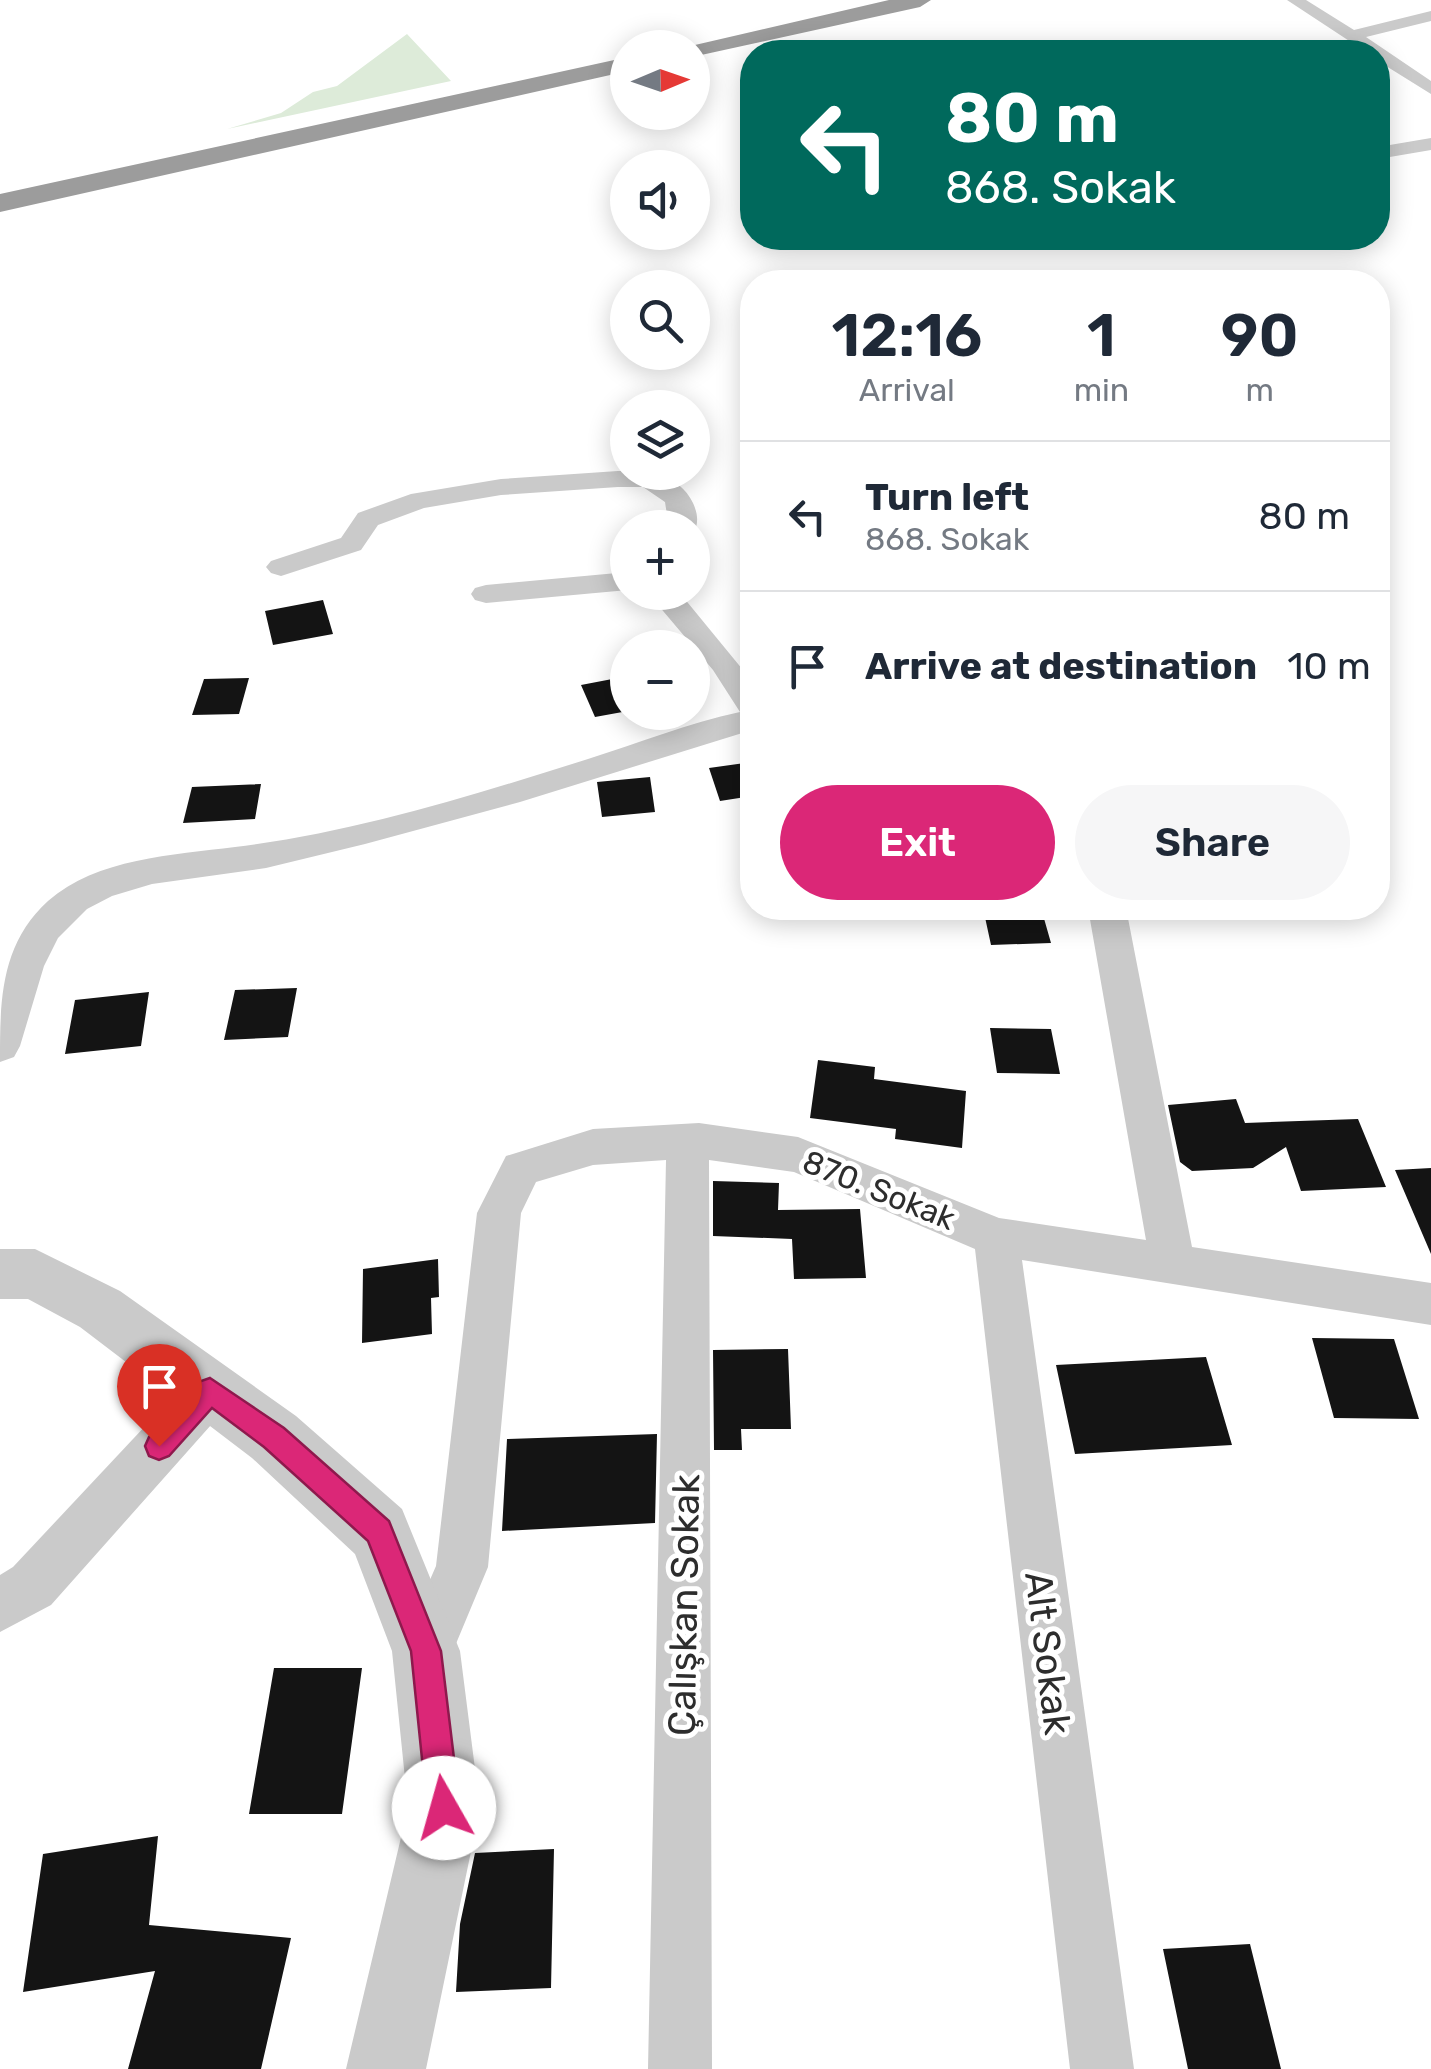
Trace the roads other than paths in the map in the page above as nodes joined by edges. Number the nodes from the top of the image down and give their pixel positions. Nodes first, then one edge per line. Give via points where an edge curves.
1 (872, 0) edge
2 (920, 0) edge
3 (1295, 0) edge
4 (1431, 16) edge
5 (710, 35) edge
6 (1350, 36) junction
7 (1356, 40) edge
8 (710, 46) edge
9 (610, 57) edge
10 (1390, 62) edge
11 (610, 68) edge
12 (1431, 89) edge
13 (1431, 144) edge
14 (1390, 151) edge
15 (0, 188) edge
16 (0, 202) edge
17 (681, 510) edge
18 (281, 567) dead end
19 (610, 583) edge
20 (486, 594) dead end
21 (678, 610) edge
22 (740, 687) edge
23 (740, 722) edge
24 (1109, 920) edge
25 (0, 1046) edge
26 (688, 1142) junction
27 (996, 1237) junction
28 (1172, 1264) junction
29 (0, 1274) edge
30 (1431, 1304) edge
31 (210, 1390) junction
32 (0, 1605) edge
33 (426, 1651) junction
34 (386, 2069) edge
35 (680, 2069) edge
36 (1102, 2069) edge

1 - 5 highway
2 - 8 highway
3 - 6 street
4 - 6 street
6 - 7 street
9 - 15 highway
10 - 12 street
11 - 16 highway
13 - 14 street
17 - 18 street via 668,488 643,479 459,492 386,510 362,524 351,544
19 - 20 street
21 - 22 street
23 - 25 street via 290,851 109,881 70,902 47,927 26,962
24 - 28 street
26 - 27 street, 870. Sokak via 798,1156
26 - 33 street, 870. Sokak via 592,1148 521,1168 499,1213 462,1567
26 - 35 street, Çalışkan Sokak
27 - 28 street, 870. Sokak
27 - 36 street, Alt Sokak
28 - 30 street, 870. Sokak
29 - 31 street via 35,1274 100,1309
31 - 32 street via 32,1586
31 - 33 street via 379,1532
33 - 34 street via 444,1808

